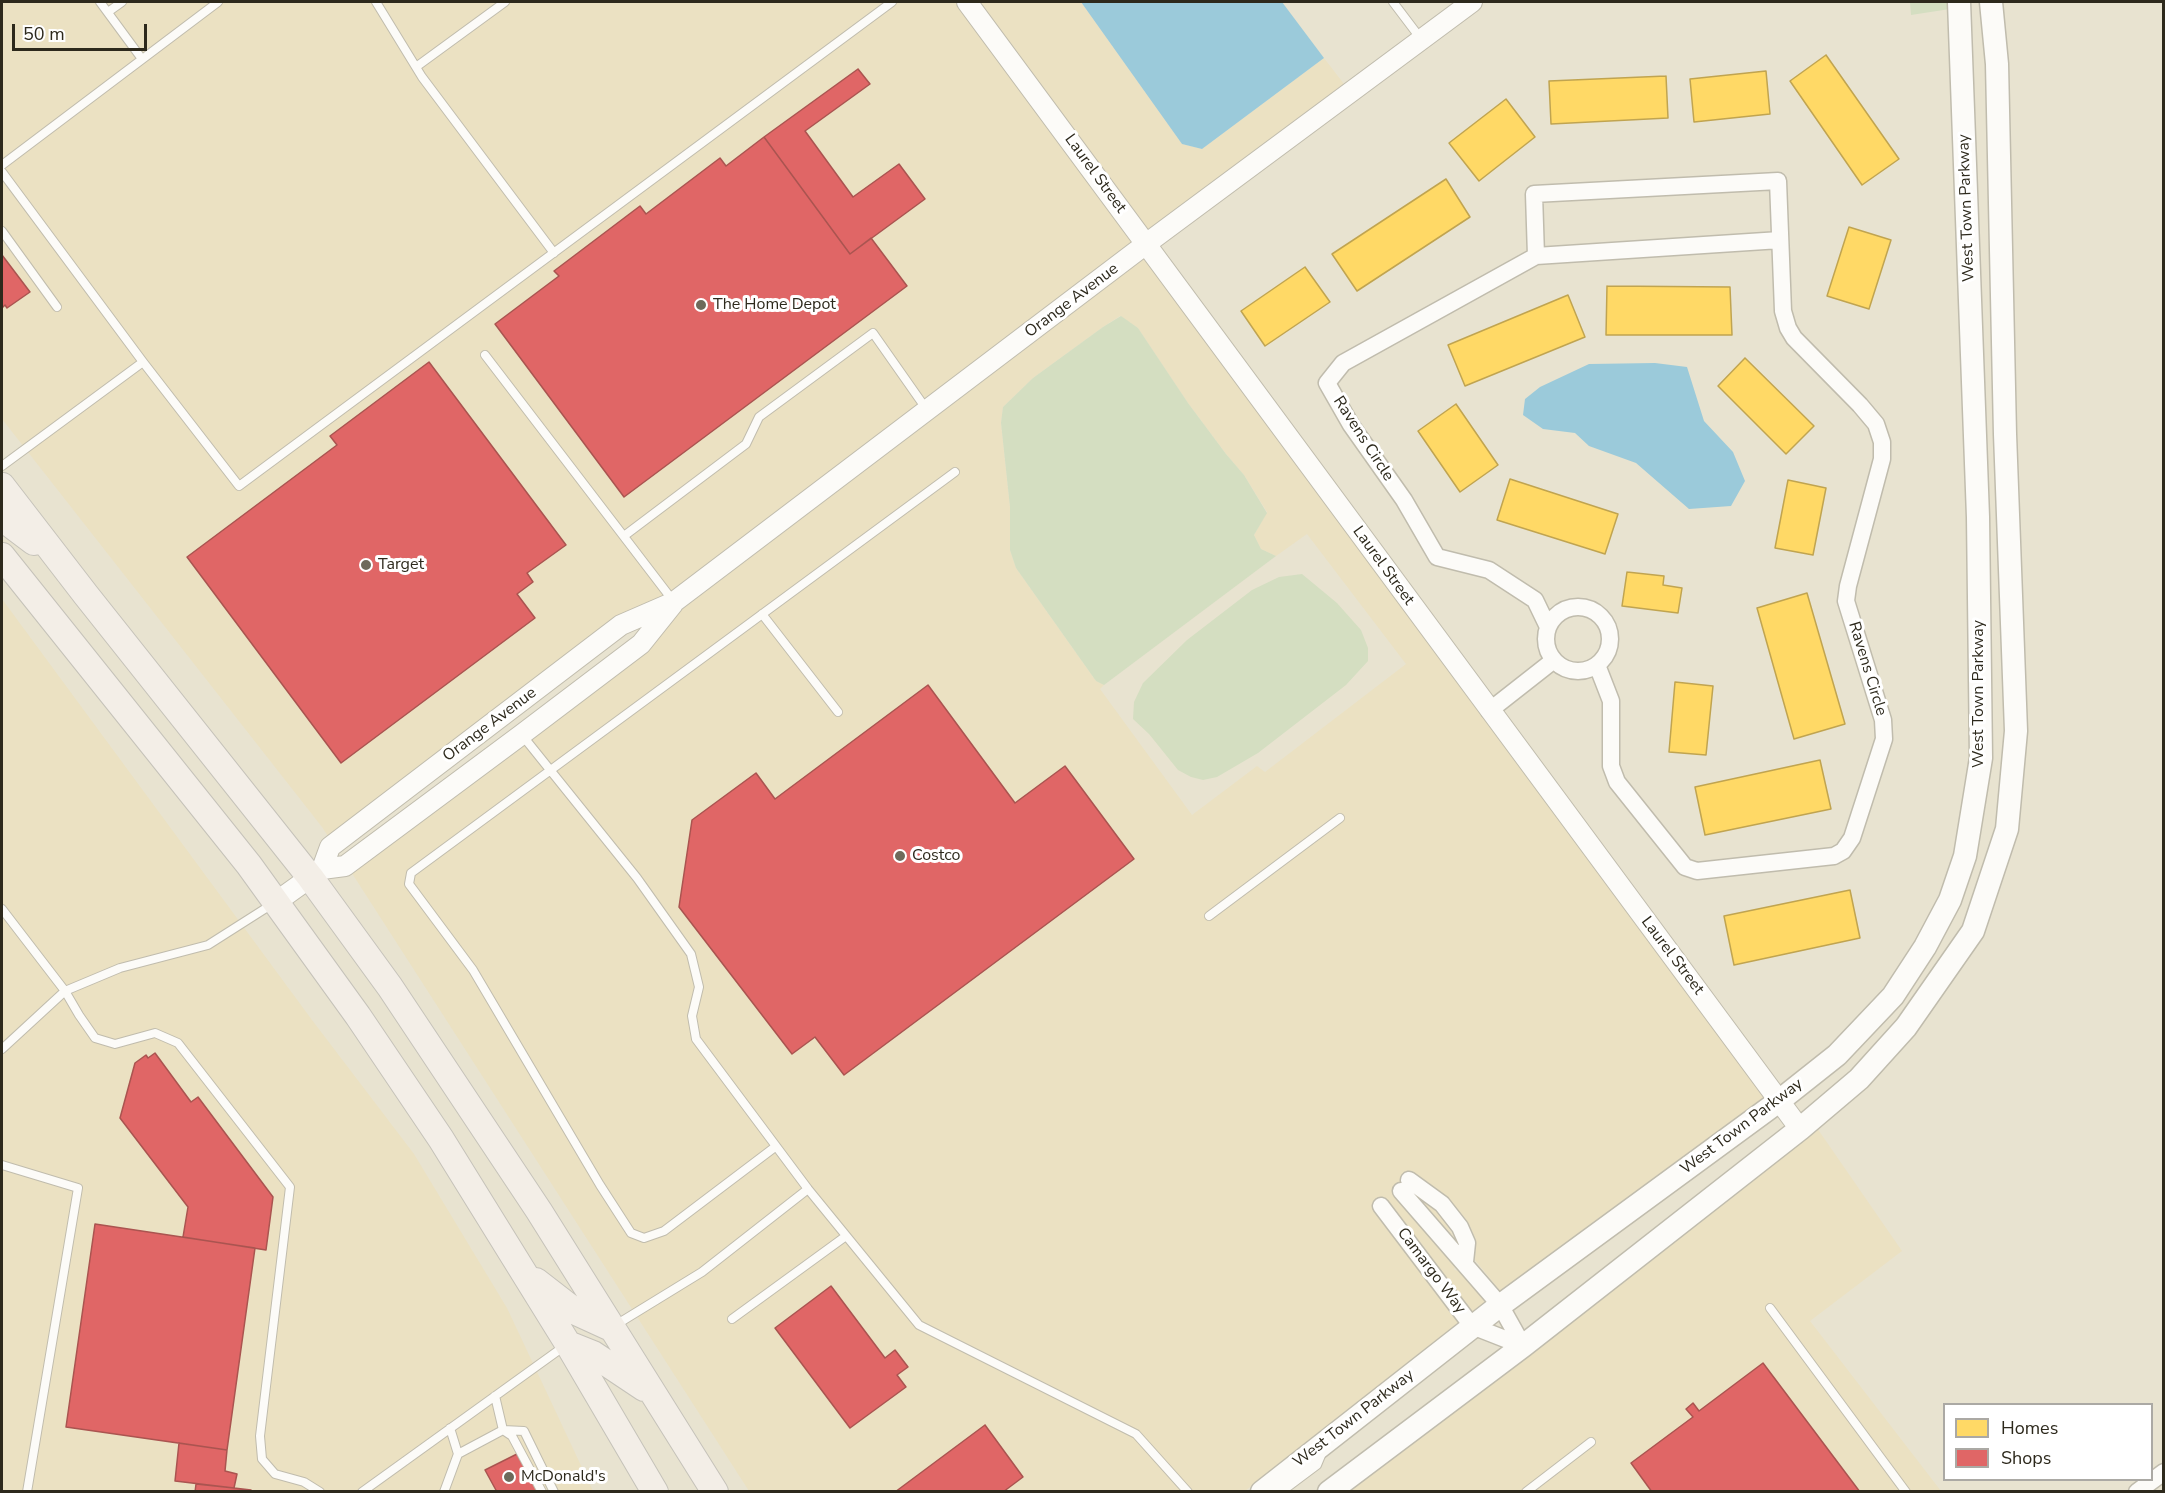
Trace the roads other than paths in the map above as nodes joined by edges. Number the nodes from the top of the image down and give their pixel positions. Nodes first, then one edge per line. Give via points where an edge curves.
1 (100, 2) edge
2 (122, 2) edge
3 (218, 2) edge
4 (376, 2) edge
5 (505, 2) edge
6 (892, 2) edge
7 (967, 2) edge
8 (1393, 2) edge
9 (1472, 2) edge
10 (1959, 2) edge
11 (1991, 2) edge
12 (108, 12) junction
13 (1421, 39) junction
14 (142, 59) junction
15 (416, 68) junction
16 (2, 165) edge
17 (2, 172) edge
18 (2, 231) edge
19 (1780, 240) junction
20 (1146, 244) junction
21 (554, 253) junction
22 (1536, 256) junction
23 (57, 307) dead end
24 (485, 355) dead end
25 (143, 362) junction
26 (927, 411) junction
27 (2, 466) edge
28 (955, 472) dead end
29 (2, 486) edge
30 (2, 518) edge
31 (624, 536) junction
32 (2, 556) edge
33 (59, 560) junction
34 (674, 602) junction
35 (762, 614) junction
36 (1548, 627) junction
37 (1554, 660) junction
38 (1597, 665) junction
39 (1489, 711) junction
40 (838, 712) dead end
41 (521, 735) junction
42 (551, 770) junction
43 (1340, 818) dead end
44 (316, 873) junction
45 (276, 902) junction
46 (2, 909) edge
47 (1209, 916) dead end
48 (65, 991) junction
49 (2, 1049) edge
50 (1779, 1101) junction
51 (1800, 1129) junction
52 (775, 1147) junction
53 (2, 1165) edge
54 (1405, 1186) dead end
55 (808, 1189) junction
56 (1381, 1206) dead end
57 (846, 1236) junction
58 (524, 1271) junction
59 (1500, 1305) junction
60 (1770, 1308) dead end
61 (732, 1319) dead end
62 (1472, 1326) junction
63 (611, 1328) junction
64 (568, 1344) junction
65 (1523, 1346) junction
66 (652, 1394) junction
67 (495, 1396) junction
68 (450, 1428) junction
69 (503, 1430) junction
70 (1329, 1439) junction
71 (1591, 1442) dead end
72 (458, 1454) junction
73 (2151, 1481) edge
74 (27, 1491) edge
75 (320, 1491) edge
76 (362, 1491) edge
77 (444, 1491) edge
78 (542, 1491) edge
79 (554, 1491) edge
80 (655, 1491) edge
81 (715, 1491) edge
82 (1188, 1491) edge
83 (1262, 1491) edge
84 (1281, 1491) edge
85 (1329, 1491) edge
86 (1526, 1491) edge
87 (1906, 1491) edge
88 (2137, 1491) edge

1 - 12 lane
2 - 12 lane
3 - 14 lane
4 - 15 lane
5 - 15 lane
6 - 21 lane
7 - 20 street, Laurel Street
8 - 13 lane
9 - 13 street, Orange Avenue
10 - 50 main road, West Town Parkway via 1978,517 1981,758 1965,856 1950,900 1893,996 1837,1055
11 - 51 main road, West Town Parkway via 1997,64 2016,731 2007,829 1973,932 1906,1027 1859,1078
12 - 14 lane
13 - 20 street, Orange Avenue
14 - 16 lane
15 - 21 lane
17 - 25 lane
18 - 23 lane
19 - 22 street, Ravens Circle
19 - 22 street, Ravens Circle via 1778,181 1534,194
19 - 38 street, Ravens Circle via 1783,311 1788,328 1876,424 1882,442 1882,459 1846,601 1883,720 1884,739 1852,838 1843,851 1834,856 1697,871 1685,867 1617,782 1611,766 1611,701
20 - 26 street, Orange Avenue
20 - 39 street, Laurel Street
21 - 25 lane via 239,486
22 - 36 street, Ravens Circle via 1343,363 1326,383 1437,557 1489,570 1535,600
24 - 31 lane
25 - 27 lane
26 - 31 lane via 873,333 759,417 746,444
26 - 34 street, Orange Avenue
28 - 35 lane
29 - 33 main road
30 - 33 main road
31 - 34 lane
32 - 45 main road
33 - 44 main road
34 - 41 street, Orange Avenue via 641,644
34 - 44 street, Orange Avenue via 621,625 330,847
35 - 40 lane
35 - 42 lane
36 - 37 street, Ravens Circle via 1546,643
36 - 38 street via 1558,613 1574,607 1591,609 1604,620 1610,635 1608,652
37 - 38 street via 1565,669 1582,671
37 - 39 street
39 - 50 street, Laurel Street
41 - 42 lane
41 - 44 street, Orange Avenue via 345,866
42 - 52 lane via 637,878 691,954 699,987 692,1016 696,1039
42 - 52 lane via 411,873 409,884 473,970 632,1233 644,1238 664,1231
43 - 47 lane
44 - 45 street, Orange Avenue
44 - 63 main road via 539,1211
45 - 48 lane via 208,945 120,968
45 - 58 main road via 441,1139
46 - 48 lane
48 - 49 lane
48 - 75 lane via 95,1038 115,1044 155,1033 178,1043 290,1187 260,1436 262,1459 275,1474
50 - 51 street, Laurel Street
50 - 59 main road, West Town Parkway
51 - 65 main road, West Town Parkway
52 - 55 lane
53 - 74 lane via 78,1188
54 - 59 street, Camargo Way
55 - 57 lane
55 - 63 lane via 702,1272
56 - 62 street, Camargo Way
57 - 61 lane
57 - 82 lane via 919,1325 1136,1434
58 - 63 main road via 576,1312
58 - 64 main road
59 - 62 main road, West Town Parkway
59 - 65 street, Camargo Way
60 - 87 lane
62 - 65 street, Camargo Way
62 - 70 main road, West Town Parkway
63 - 66 main road
64 - 66 main road via 593,1354
64 - 67 lane
64 - 80 main road
65 - 85 main road, West Town Parkway
66 - 81 main road
67 - 68 lane
67 - 69 lane
68 - 72 lane
68 - 76 lane
69 - 72 lane
69 - 78 lane via 512,1436
69 - 79 lane via 524,1431
70 - 83 main road, West Town Parkway
70 - 84 lane via 1317,1465
71 - 86 lane
72 - 77 lane
73 - 88 street

